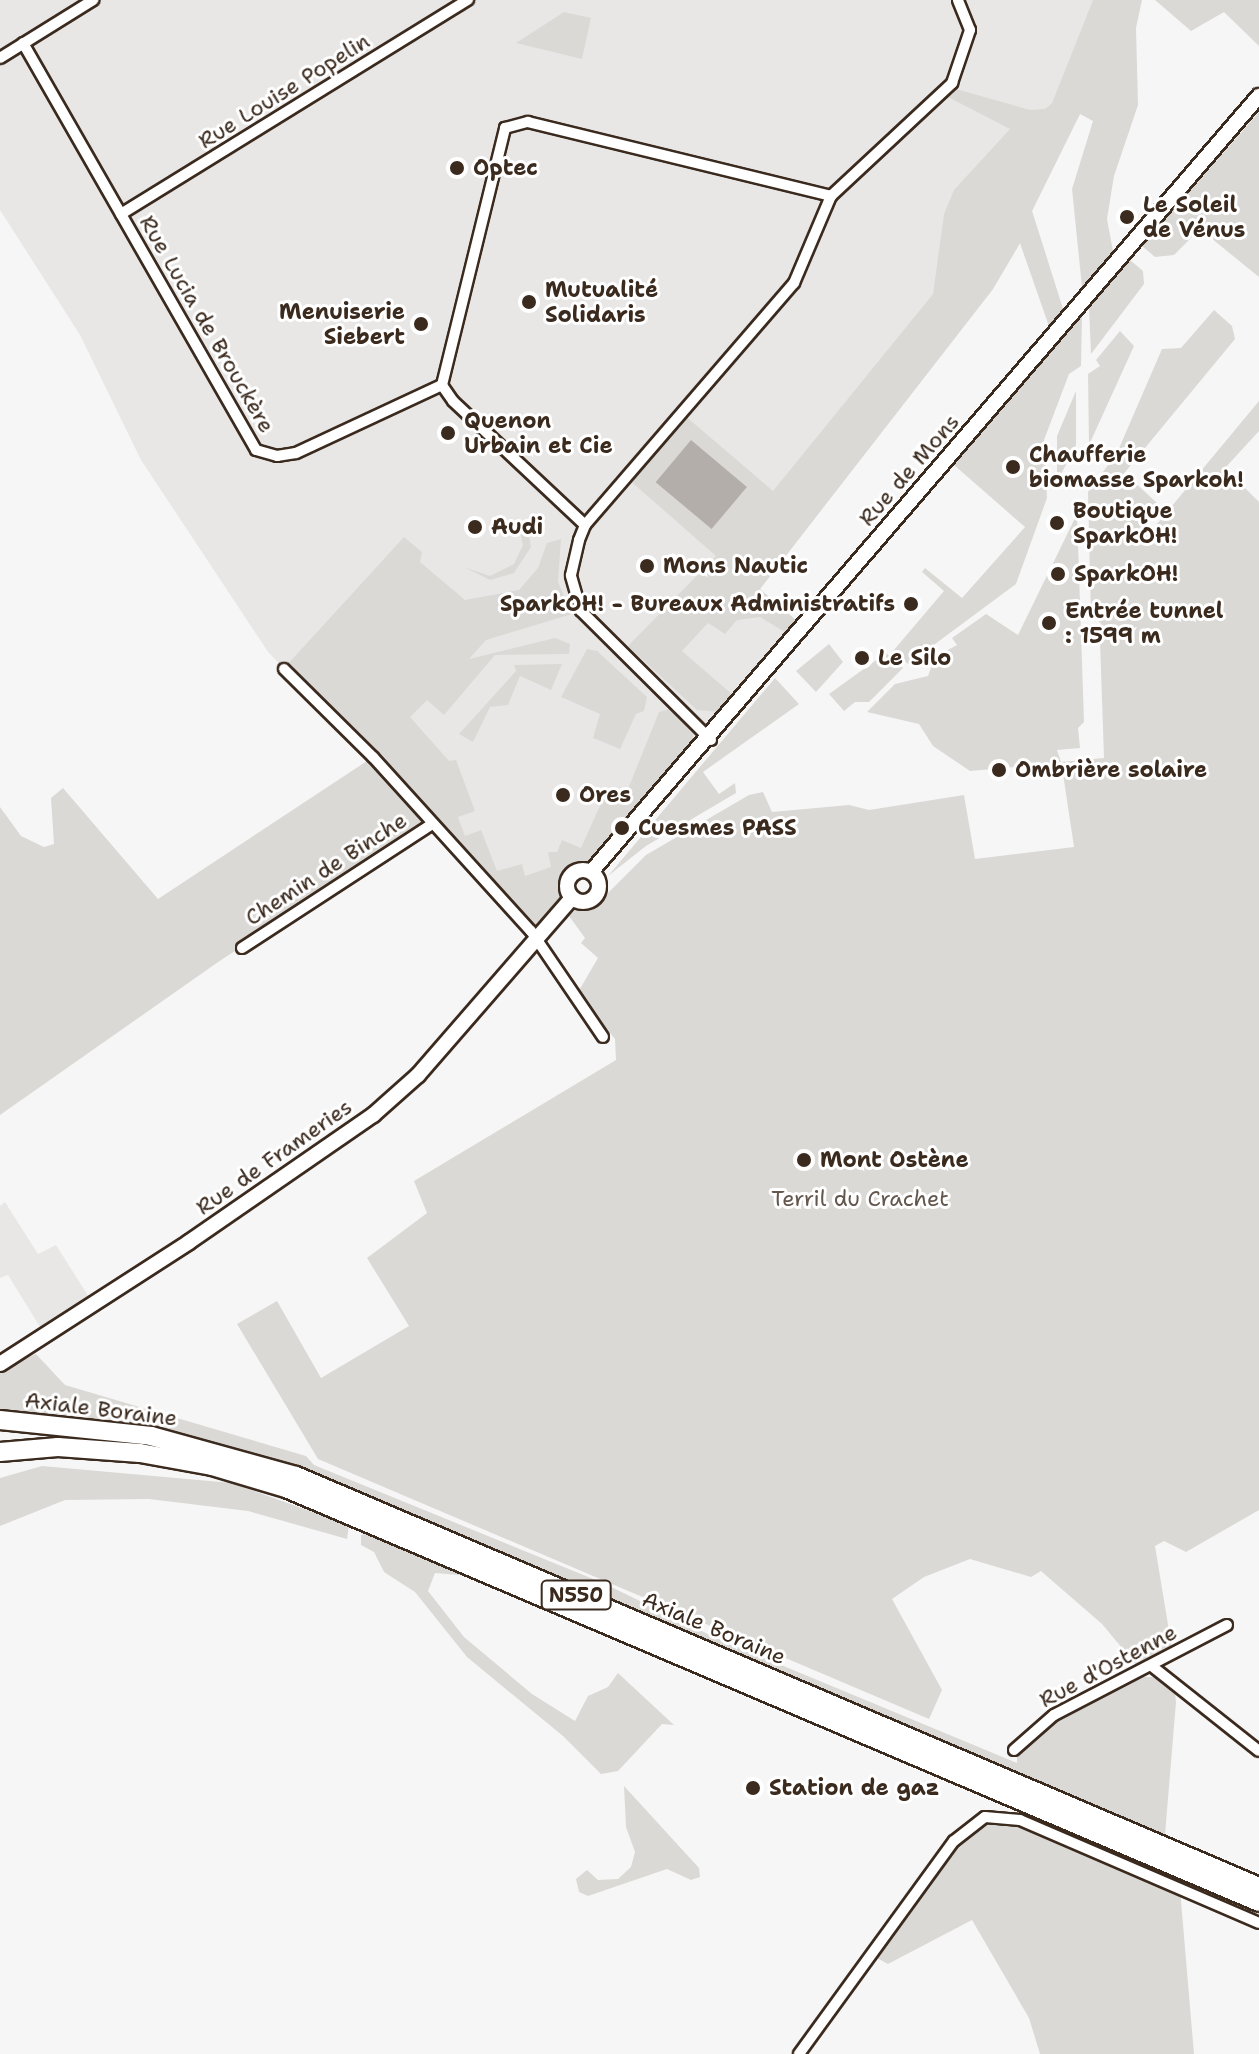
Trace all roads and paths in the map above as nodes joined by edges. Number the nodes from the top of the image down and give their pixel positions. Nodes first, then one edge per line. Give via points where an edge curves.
1 (93, 0) edge
2 (468, 0) edge
3 (958, 0) edge
4 (23, 43) junction
5 (0, 58) edge
6 (1259, 96) edge
7 (831, 196) junction
8 (121, 214) junction
9 (442, 385) junction
10 (585, 525) junction
11 (284, 669) dead end
12 (709, 738) junction
13 (432, 824) junction
14 (594, 875) junction
15 (572, 898) junction
16 (535, 940) junction
17 (242, 948) dead end
18 (603, 1037) dead end
19 (0, 1364) edge
20 (0, 1420) edge
21 (0, 1452) edge
22 (1227, 1625) dead end
23 (1153, 1667) junction
24 (1014, 1750) dead end
25 (1259, 1751) edge
26 (1132, 1841) junction
27 (1178, 1861) junction
28 (1259, 1887) edge
29 (1259, 1902) edge
30 (1259, 1923) edge
31 (799, 2054) edge

1 - 4 street
2 - 8 street, Rue Louise Popelin
3 - 7 street via 970,30 952,83
4 - 5 street
4 - 8 street, Rue Lucia de Brouckère
6 - 12 main road, Rue de Mons
7 - 9 street via 528,122 511,123 493,162
7 - 10 street via 794,283
8 - 9 street, Rue Lucia de Brouckère via 256,450 277,456 296,453
9 - 10 street
10 - 12 street via 571,575 581,611
11 - 13 street, Chemin de Binche
12 - 14 main road, Rue de Mons
13 - 16 street, Chemin de Binche
13 - 17 street, Chemin de Binche
14 - 15 main road via 599,890 592,900
14 - 15 main road via 576,871 569,878
15 - 16 main road
16 - 18 street, Chemin de Binche
16 - 19 main road, Rue de Frameries via 418,1075 373,1115 177,1251
20 - 26 highway, Axiale Boraine / N550 via 151,1436 283,1472
21 - 26 highway, Axiale Boraine / N550 via 69,1447 140,1453 272,1483
22 - 23 street, Rue d'Ostenne
23 - 24 street, Rue d'Ostenne via 1138,1667 1054,1715
23 - 25 street
26 - 27 highway, Axiale Boraine / N550
27 - 28 highway, Axiale Boraine / N550
27 - 29 highway, Axiale Boraine / N550
30 - 31 street via 1010,1817 973,1822

